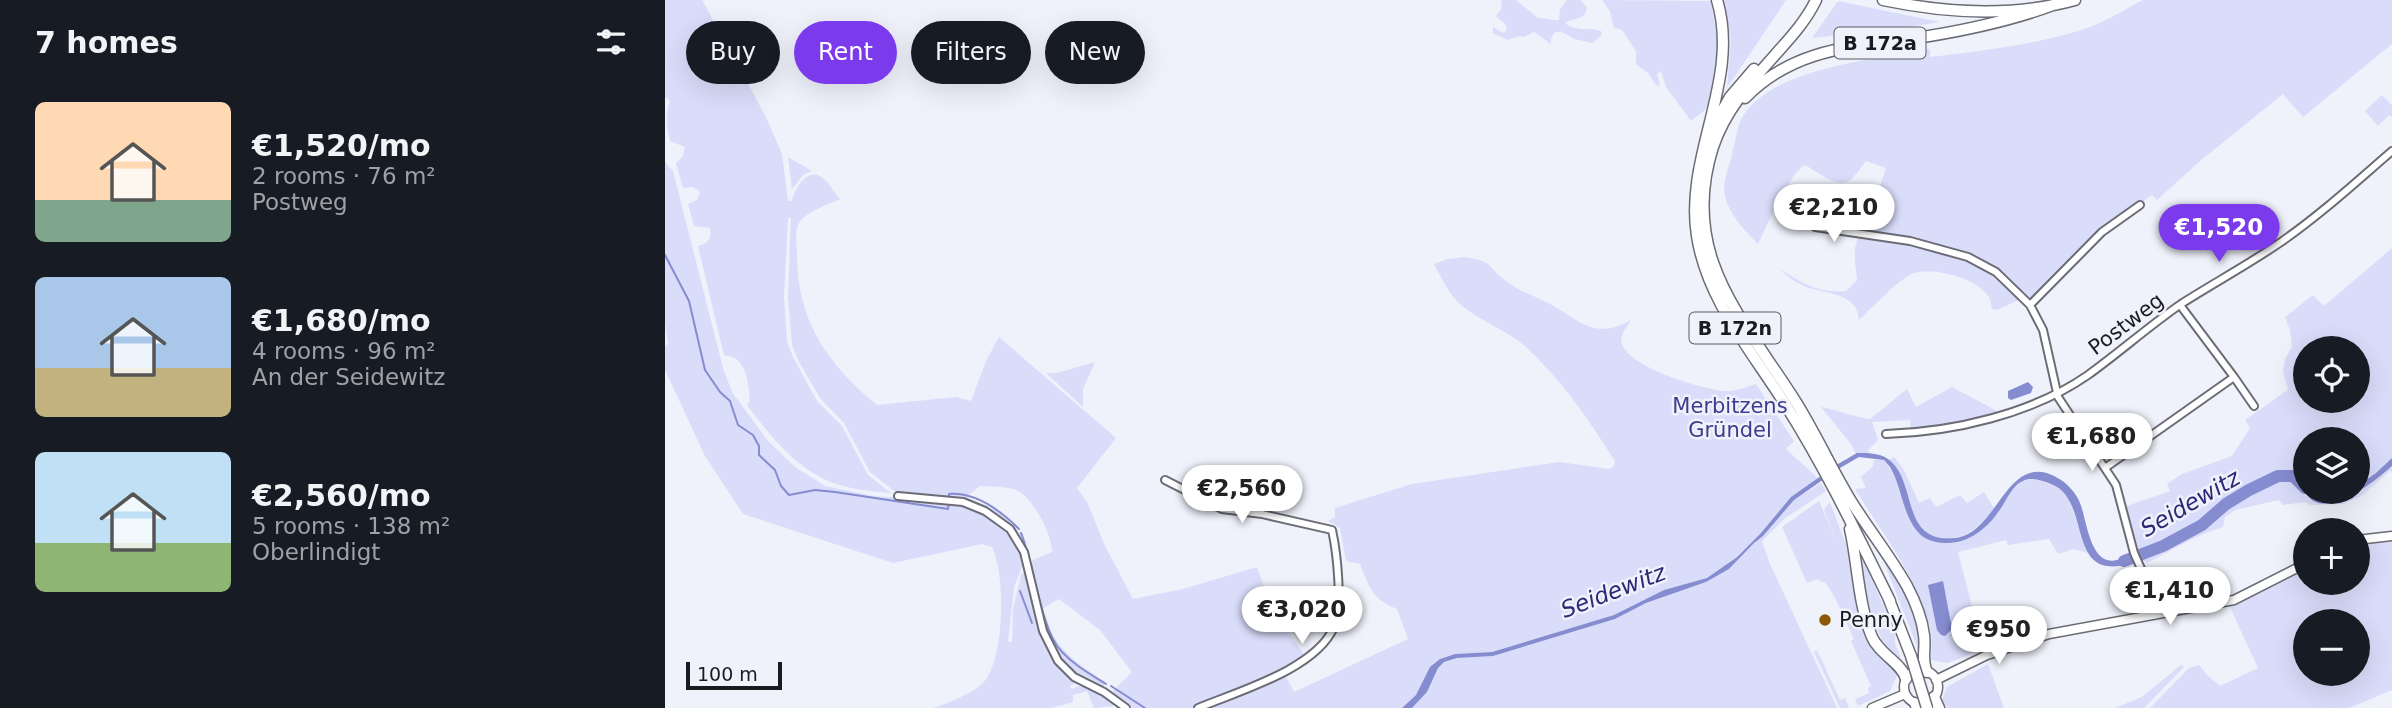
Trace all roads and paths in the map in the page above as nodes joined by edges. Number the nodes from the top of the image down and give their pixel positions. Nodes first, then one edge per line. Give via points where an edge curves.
1 (1717, 0) edge
2 (1816, 0) edge
3 (1883, 0) edge
4 (2075, 0) edge
5 (2053, 5) junction
6 (1793, 34) junction
7 (1726, 118) junction
8 (1703, 147) junction
9 (2392, 151) edge
10 (1699, 196) junction
11 (2140, 205) dead end
12 (1815, 227) dead end
13 (2030, 305) junction
14 (2180, 305) junction
15 (2234, 377) junction
16 (2056, 394) junction
17 (2254, 406) dead end
18 (1886, 434) dead end
19 (2105, 468) junction
20 (1165, 480) dead end
21 (898, 496) dead end
22 (1847, 503) junction
23 (2392, 536) edge
24 (2370, 539) edge
25 (2293, 570) edge
26 (2158, 614) junction
27 (1927, 672) junction
28 (1906, 679) junction
29 (1936, 680) junction
30 (1905, 694) junction
31 (1934, 697) junction
32 (1916, 705) edge
33 (1126, 708) edge
34 (1198, 708) edge
35 (1872, 708) edge
36 (1927, 708) edge
37 (1939, 708) edge

1 - 8 highway, B 172n via 1724,56
2 - 6 highway, B 172n
3 - 5 highway, B 172a via 1981,11
4 - 5 highway, B 172a
5 - 7 highway, B 172a via 1995,24 1812,55 1770,76
6 - 7 highway, B 172n
6 - 8 highway, B 172n via 1735,90
7 - 10 highway, B 172n
8 - 10 highway, B 172n
9 - 14 street, Postweg via 2293,233
10 - 22 highway, B 172n via 1700,252 1713,290 1814,442
11 - 13 street via 2102,232
12 - 13 street via 1910,241 1968,257 1996,272
13 - 16 street via 2043,330
14 - 15 street
14 - 16 street, Postweg
15 - 17 street
15 - 19 street
16 - 18 street, Postweg via 1967,425
16 - 19 street
19 - 26 street via 2120,497 2137,563
20 - 34 street via 1222,509 1332,530 1337,563 1336,619 1322,646 1298,665
21 - 33 street via 963,502 1010,529 1024,552 1043,631 1058,661 1074,677
22 - 27 highway, B 172n via 1913,597 1923,626
22 - 28 highway via 1872,636
22 - 36 highway, B 172n, bridge via 1890,601
23 - 24 main road
25 - 26 main road via 2245,596
26 - 29 main road via 2032,639
27 - 28 main road via 1918,671
27 - 29 main road
28 - 30 main road
29 - 31 main road
30 - 32 main road
30 - 35 main road
31 - 32 main road
31 - 37 highway

